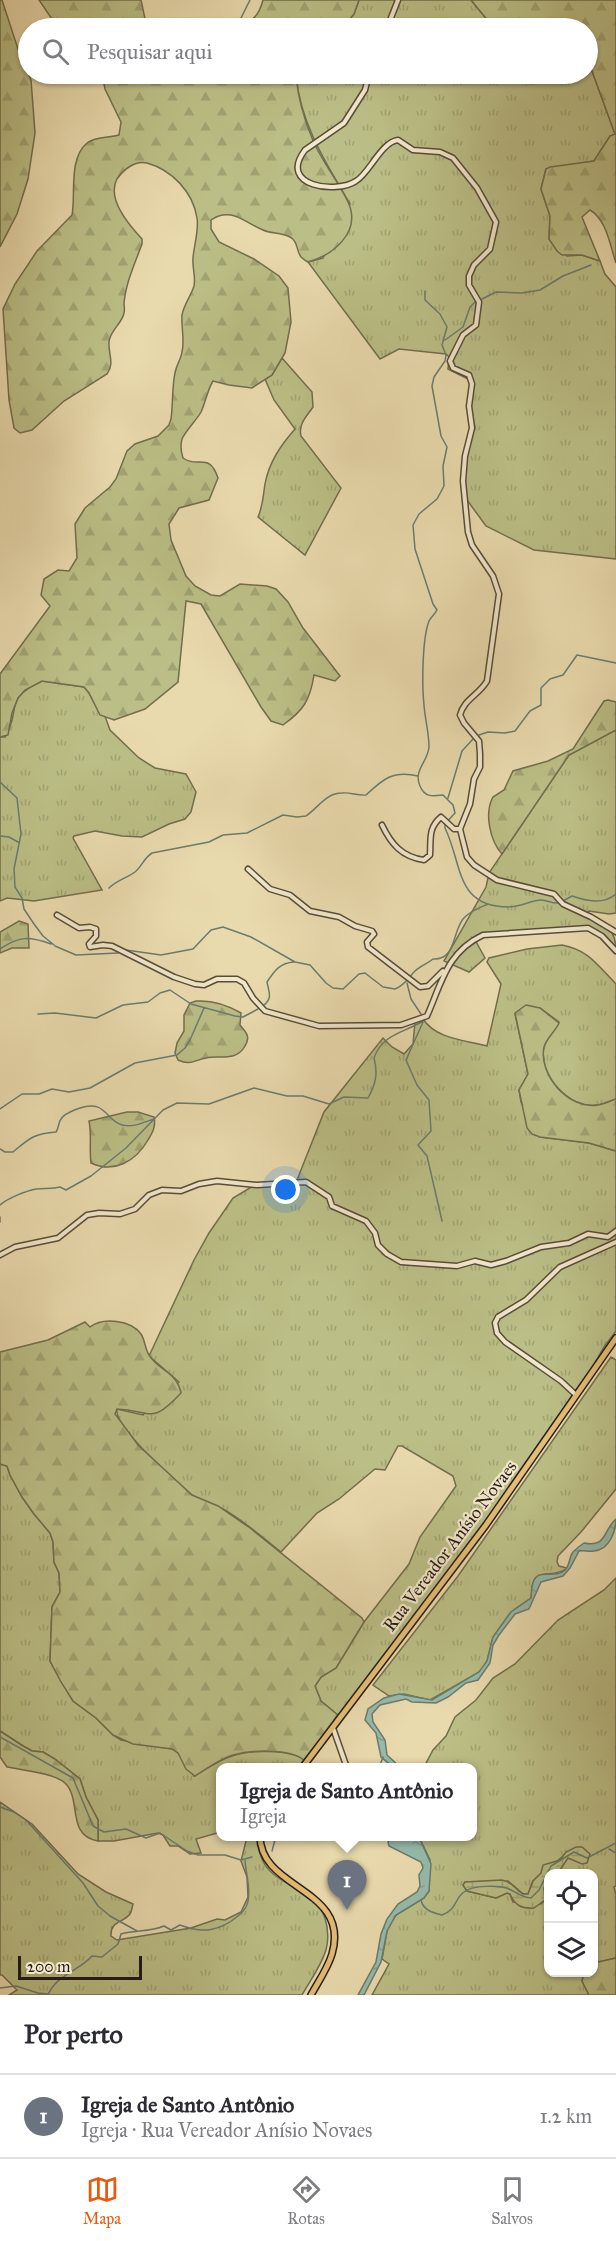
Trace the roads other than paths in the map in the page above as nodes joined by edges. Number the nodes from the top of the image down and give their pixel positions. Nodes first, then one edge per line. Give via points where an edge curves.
1 (398, 0) edge
2 (391, 18) edge
3 (366, 84) edge
4 (382, 825) dead end
5 (460, 829) junction
6 (248, 869) dead end
7 (57, 915) dead end
8 (616, 932) edge
9 (616, 951) edge
10 (446, 968) junction
11 (616, 1231) edge
12 (616, 1242) edge
13 (0, 1255) edge
14 (616, 1338) edge
15 (577, 1396) junction
16 (332, 1727) junction
17 (305, 1763) edge
18 (346, 1763) edge
19 (261, 1841) edge
20 (311, 1995) edge

1 - 2 street
3 - 5 street via 344,123 300,156 299,175 319,185 355,182 390,143 398,140 417,152 440,152 453,158 477,188 496,222 490,249 469,276 469,285 479,302 476,325 464,335 450,361 455,369 469,375 472,384 472,428 463,477 468,532 499,594 487,681 466,701 460,714 479,741 480,767
4 - 5 street via 400,852 424,860 430,855 430,833 435,822 441,817 454,829
5 - 8 street via 467,857 474,865 497,880 554,894
6 - 10 street via 270,889 290,895 309,911 339,917 372,931 374,934 366,942 368,947 420,987 428,986
7 - 10 street via 79,928 96,929 90,947 112,946 195,984 237,979 265,1011 319,1026 388,1026 427,1016
9 - 10 street via 588,928 499,932 472,940
11 - 13 street via 608,1237 588,1234 491,1265 475,1261 457,1266 401,1262 378,1245 366,1221 332,1206 329,1197 306,1182 257,1185 218,1181 181,1191 162,1190 149,1195 135,1209 120,1214 87,1215 58,1238 15,1247
12 - 15 street via 560,1267 495,1323 505,1342
14 - 15 main road, Rua Vereador Anísio Novaes
15 - 16 main road, Rua Vereador Anísio Novaes via 486,1525
16 - 17 main road, Rua Vereador Anísio Novaes
16 - 18 street
19 - 20 main road via 268,1862 324,1907 332,1921 332,1955

